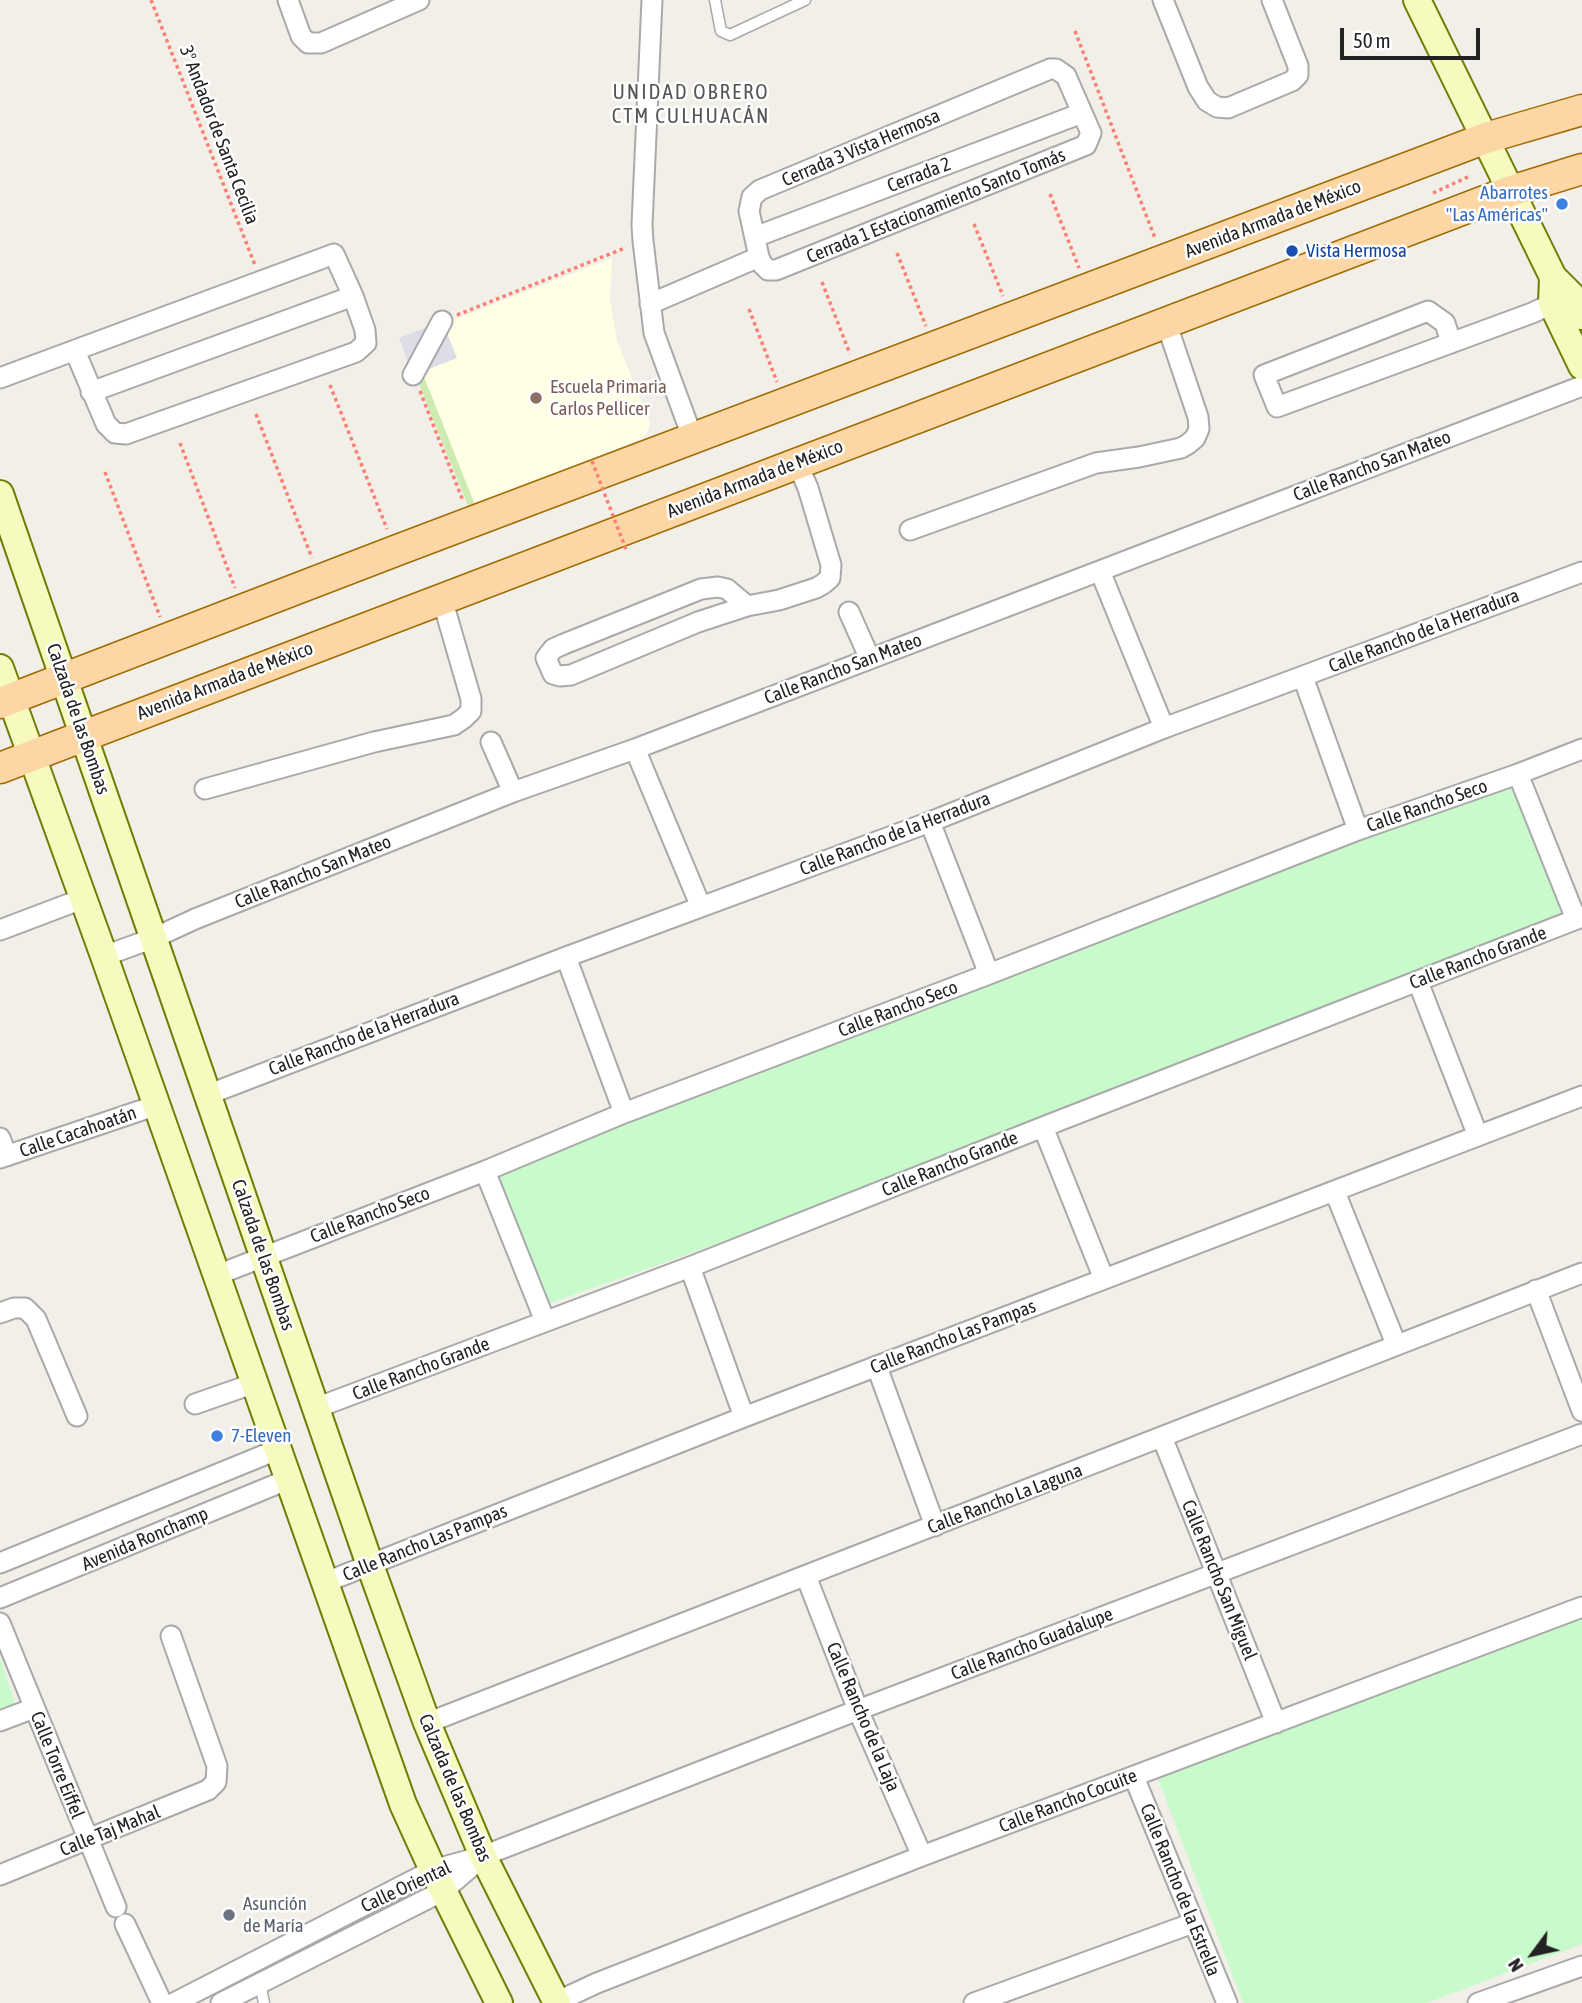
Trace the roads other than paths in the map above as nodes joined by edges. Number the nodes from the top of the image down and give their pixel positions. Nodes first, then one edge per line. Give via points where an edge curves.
1 (419, 0) edge
2 (652, 0) edge
3 (715, 0) edge
4 (805, 0) edge
5 (1163, 0) edge
6 (1272, 0) edge
7 (1417, 0) edge
8 (290, 1) edge
9 (1050, 69) joint
10 (1582, 110) edge
11 (1083, 113) junction
12 (1486, 138) junction
13 (1582, 169) edge
14 (1511, 191) junction
15 (755, 237) junction
16 (759, 257) junction
17 (354, 296) junction
18 (1565, 298) edge
19 (650, 304) junction
20 (442, 321) road end
21 (1166, 322) junction
22 (1451, 343) junction
23 (75, 351) junction
24 (1582, 366) edge
25 (413, 375) road end
26 (0, 378) edge
27 (1582, 386) edge
28 (91, 392) junction
29 (693, 439) junction
30 (797, 463) junction
31 (0, 494) edge
32 (910, 530) dead end
33 (1100, 571) junction
34 (1582, 572) edge
35 (442, 598) junction
36 (747, 606) junction
37 (849, 612) dead end
38 (870, 659) junction
39 (0, 668) edge
40 (64, 677) junction
41 (1303, 677) junction
42 (5, 701) edge
43 (1164, 728) junction
44 (83, 736) junction
45 (491, 743) dead end
46 (635, 749) junction
47 (1582, 749) edge
48 (32, 756) junction
49 (0, 768) edge
50 (1518, 774) junction
51 (205, 789) dead end
52 (513, 792) junction
53 (930, 822) junction
54 (1358, 830) junction
55 (82, 899) junction
56 (701, 907) junction
57 (1579, 918) edge
58 (0, 930) edge
59 (154, 938) junction
60 (104, 956) junction
61 (566, 957) junction
62 (989, 974) junction
63 (1418, 982) junction
64 (207, 1095) junction
65 (1582, 1096) edge
66 (157, 1105) junction
67 (624, 1113) junction
68 (1043, 1127) junction
69 (1478, 1136) junction
70 (2, 1151) edge
71 (485, 1171) junction
72 (1335, 1192) junction
73 (264, 1256) junction
74 (690, 1267) junction
75 (1582, 1273) edge
76 (217, 1275) junction
77 (1104, 1279) junction
78 (1536, 1290) junction
79 (0, 1313) edge
80 (545, 1321) junction
81 (1396, 1344) junction
82 (877, 1367) junction
83 (255, 1383) junction
84 (195, 1404) dead end
85 (316, 1408) junction
86 (1582, 1411) edge
87 (77, 1416) dead end
88 (744, 1417) junction
89 (1582, 1434) edge
90 (1163, 1437) junction
91 (279, 1448) junction
92 (289, 1479) junction
93 (122, 1513) junction
94 (935, 1526) junction
95 (134, 1543) junction
96 (0, 1563) edge
97 (370, 1565) junction
98 (1217, 1573) junction
99 (806, 1577) junction
100 (326, 1582) junction
101 (0, 1598) edge
102 (1582, 1607) edge
103 (0, 1623) edge
104 (171, 1636) dead end
105 (34, 1707) junction
106 (858, 1710) junction
107 (0, 1721) edge
108 (427, 1723) junction
109 (1276, 1723) junction
110 (1134, 1777) junction
111 (88, 1840) junction
112 (483, 1856) junction
113 (922, 1856) junction
114 (0, 1875) edge
115 (438, 1881) junction
116 (1194, 1923) junction
117 (1582, 1966) edge
118 (260, 1982) junction
119 (556, 2002) edge
120 (162, 2003) edge
121 (174, 2003) edge
122 (221, 2003) edge
123 (264, 2003) edge
124 (499, 2003) edge
125 (974, 2003) edge
126 (1227, 2003) edge
127 (1478, 2003) edge

1 - 8 street via 321,43 309,43 300,36
2 - 19 street via 642,225
3 - 4 lane via 720,31 730,35
5 - 6 street via 1202,94 1217,107 1228,108 1298,75
7 - 12 main road
9 - 11 street, Cerrada 1 Estacionamiento Santo Tomás via 1066,76
9 - 15 street, Cerrada 3 Vista Hermosa via 760,190 749,204
10 - 12 main road, Avenida Armada de México
11 - 15 street, Cerrada 2
11 - 16 street, Cerrada 1 Estacionamiento Santo Tomás via 1091,133 1082,148 776,270 768,270
12 - 14 main road
12 - 29 main road, Avenida Armada de México
13 - 14 main road, Avenida Armada de México
14 - 18 main road
14 - 21 main road, Avenida Armada de México
15 - 16 street, Cerrada 3 Vista Hermosa
16 - 19 street
17 - 23 street via 334,254
17 - 28 street
17 - 28 street via 366,343 356,352 126,434 115,433 106,424
18 - 22 street
18 - 24 main road
19 - 29 street via 654,333
20 - 25 street
21 - 30 main road, Avenida Armada de México
21 - 32 street via 1198,417 1195,438 1181,448 1097,463
22 - 22 street via 1277,407 1264,375 1428,311 1445,323
23 - 26 street
23 - 28 street
27 - 33 street, Calle Rancho San Mateo
29 - 40 main road, Avenida Armada de México
30 - 35 main road, Avenida Armada de México
30 - 36 street via 831,565 830,578 816,588
31 - 40 main road, Calzada de las Bombas
33 - 38 street, Calle Rancho San Mateo
33 - 43 street
34 - 41 street, Calle Rancho de la Herradura
35 - 44 main road, Avenida Armada de México
35 - 51 street via 471,699 471,711 464,718 454,725
36 - 36 street via 571,675 553,674 547,658 564,644 701,589 727,589
37 - 38 street
38 - 46 street, Calle Rancho San Mateo
39 - 42 main road
40 - 42 main road, Avenida Armada de México
40 - 44 main road, Calzada de las Bombas
41 - 43 street, Calle Rancho de la Herradura
41 - 54 street
42 - 48 main road
43 - 53 street, Calle Rancho de la Herradura
44 - 48 main road, Avenida Armada de México
44 - 59 main road, Calzada de las Bombas
45 - 52 street
46 - 52 street, Calle Rancho San Mateo
46 - 56 street
47 - 50 street, Calle Rancho Seco
48 - 49 main road, Avenida Armada de México
48 - 55 main road
50 - 54 street, Calle Rancho Seco
50 - 57 street
52 - 59 street, Calle Rancho San Mateo
53 - 56 street, Calle Rancho de la Herradura
53 - 62 street
54 - 62 street, Calle Rancho Seco
55 - 58 street
55 - 60 main road
56 - 61 street, Calle Rancho de la Herradura
57 - 63 street, Calle Rancho Grande
59 - 60 street, Calle Rancho San Mateo
59 - 64 main road, Calzada de las Bombas
60 - 66 main road
61 - 64 street, Calle Rancho de la Herradura
61 - 67 street
62 - 67 street, Calle Rancho Seco
63 - 68 street, Calle Rancho Grande
63 - 69 street
64 - 73 main road, Calzada de las Bombas
65 - 69 street, Calle Rancho Las Pampas
66 - 70 street, Calle Cacahoatán
66 - 76 main road
67 - 71 street, Calle Rancho Seco
68 - 74 street, Calle Rancho Grande
68 - 77 street
69 - 72 street, Calle Rancho Las Pampas
71 - 73 street, Calle Rancho Seco
71 - 80 street
72 - 77 street, Calle Rancho Las Pampas
72 - 81 street
73 - 76 street, Calle Rancho Seco
73 - 85 main road, Calzada de las Bombas
74 - 80 street, Calle Rancho Grande
74 - 88 street
75 - 78 street, Calle Rancho La Laguna
76 - 83 main road
77 - 82 street, Calle Rancho Las Pampas
78 - 81 street, Calle Rancho La Laguna
78 - 86 street
79 - 87 street via 25,1308 36,1319
80 - 85 street, Calle Rancho Grande
81 - 90 street, Calle Rancho La Laguna
82 - 88 street, Calle Rancho Las Pampas
82 - 94 street
83 - 84 street
83 - 91 main road
85 - 97 main road, Calzada de las Bombas
88 - 97 street, Calle Rancho Las Pampas
89 - 98 street, Calle Rancho Guadalupe
90 - 94 street, Calle Rancho La Laguna
90 - 98 street, Calle Rancho San Miguel
91 - 92 main road
91 - 93 street, Avenida Ronchamp
92 - 95 street, Avenida Ronchamp
92 - 100 main road
93 - 95 street
93 - 96 street, Avenida Ronchamp
94 - 99 street, Calle Rancho La Laguna
95 - 101 street, Avenida Ronchamp
97 - 100 street, Calle Rancho Las Pampas
97 - 108 main road, Calzada de las Bombas
98 - 106 street, Calle Rancho Guadalupe
98 - 109 street, Calle Rancho San Miguel
99 - 106 street, Calle Rancho de la Laja
99 - 108 street, Calle Rancho La Laguna
100 - 115 main road via 403,1804
102 - 109 street, Calle Rancho Cocuite
103 - 105 street, Calle Torre Eiffel
104 - 111 street, Calle Taj Mahal via 217,1766 216,1782 208,1790
105 - 107 street
105 - 111 street, Calle Torre Eiffel
106 - 112 street, Calle Rancho Guadalupe
106 - 113 street, Calle Rancho de la Laja
108 - 112 main road, Calzada de las Bombas
109 - 110 street, Calle Rancho Cocuite
110 - 113 street, Calle Rancho Cocuite
110 - 116 street, Calle Rancho de la Estrella
111 - 114 street, Calle Taj Mahal
111 - 120 street, Calle Torre Eiffel
112 - 115 street, Calle Oriental
112 - 119 main road, Calzada de las Bombas
113 - 119 street, Calle Rancho Cocuite
115 - 118 street, Calle Oriental
115 - 121 street, Calle Oriental
115 - 124 main road
116 - 125 street
116 - 126 street, Calle Rancho de la Estrella
117 - 127 street
118 - 122 street, Calle Oriental
118 - 123 lane

